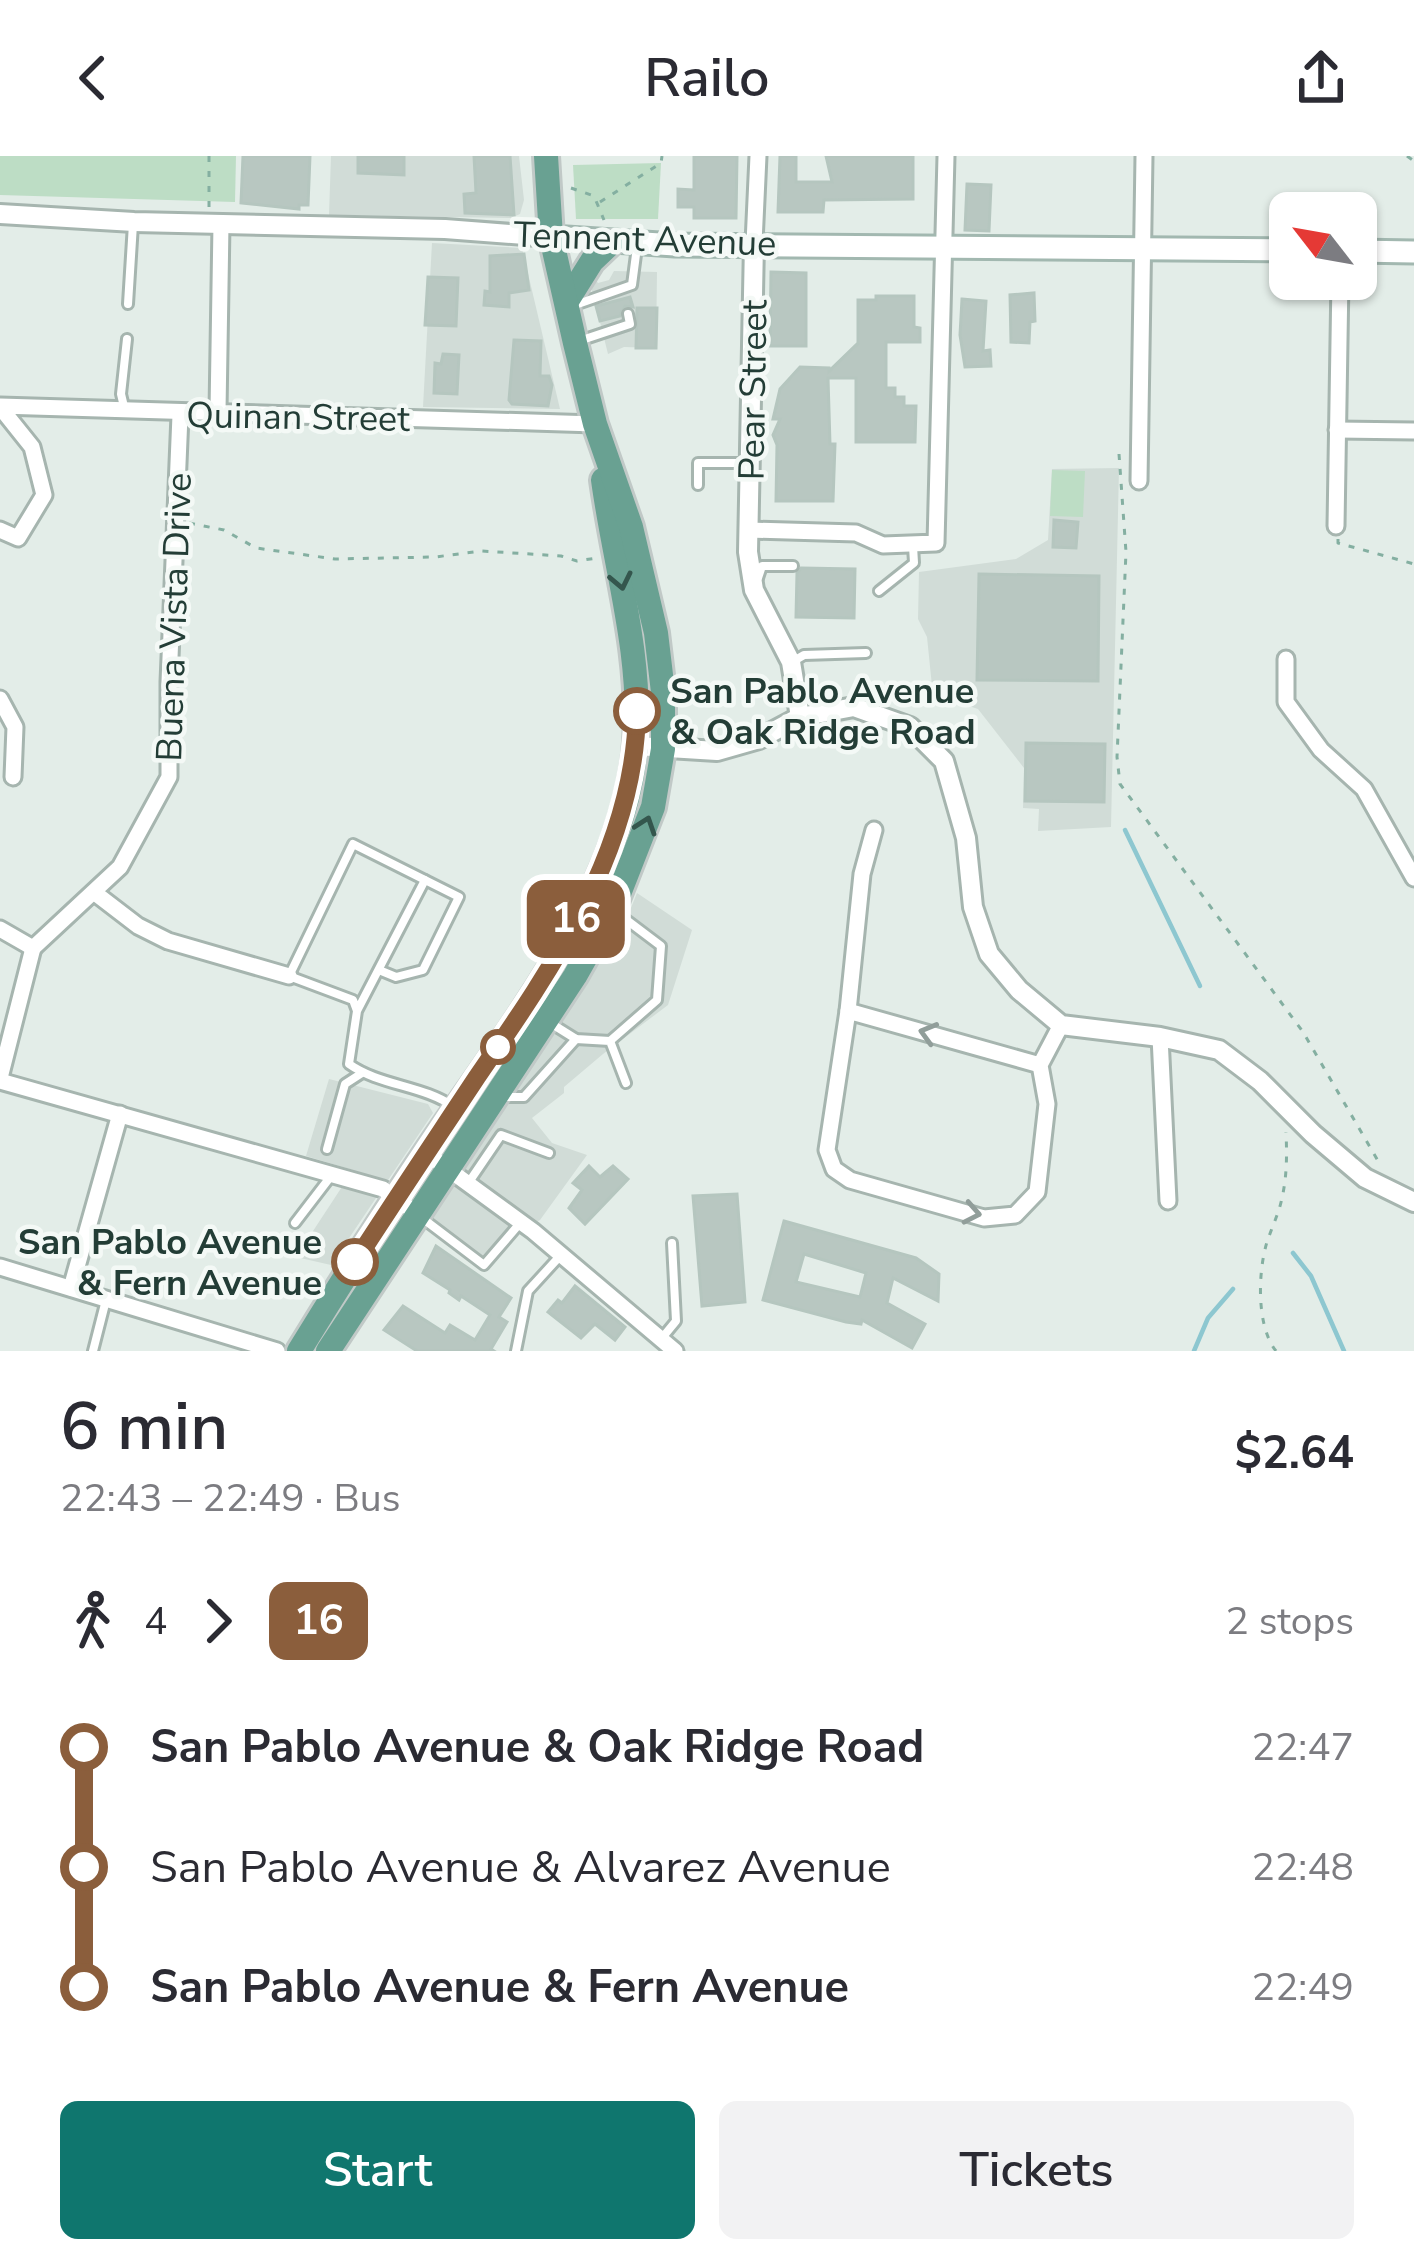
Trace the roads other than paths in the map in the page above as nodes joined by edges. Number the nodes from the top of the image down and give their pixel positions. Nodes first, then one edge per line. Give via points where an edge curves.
1 (546, 156) edge
2 (758, 156) edge
3 (946, 156) edge
4 (1144, 156) edge
5 (0, 214) edge
6 (134, 222) junction
7 (214, 225) junction
8 (608, 232) junction
9 (551, 237) junction
10 (754, 243) junction
11 (638, 244) junction
12 (946, 245) junction
13 (1143, 249) junction
14 (1269, 250) edge
15 (1377, 251) edge
16 (1414, 252) edge
17 (1339, 300) edge
18 (128, 304) dead end
19 (567, 304) junction
20 (628, 314) dead end
21 (615, 329) junction
22 (604, 333) junction
23 (127, 339) dead end
24 (575, 343) junction
25 (0, 407) edge
26 (218, 411) junction
27 (126, 412) junction
28 (180, 415) junction
29 (595, 424) junction
30 (1336, 430) junction
31 (1414, 431) edge
32 (751, 463) junction
33 (1139, 481) dead end
34 (698, 485) dead end
35 (1336, 526) road end
36 (0, 530) edge
37 (749, 530) junction
38 (913, 546) junction
39 (793, 566) dead end
40 (754, 590) junction
41 (879, 591) dead end
42 (866, 653) dead end
43 (1286, 658) dead end
44 (791, 662) junction
45 (0, 699) edge
46 (800, 716) junction
47 (636, 746) junction
48 (663, 749) junction
49 (13, 777) dead end
50 (874, 830) dead end
51 (1414, 878) edge
52 (425, 880) junction
53 (95, 893) junction
54 (613, 909) junction
55 (0, 929) edge
56 (33, 948) junction
57 (379, 970) junction
58 (289, 976) junction
59 (525, 1008) junction
60 (357, 1011) junction
61 (848, 1011) junction
62 (547, 1021) junction
63 (1061, 1025) junction
64 (1160, 1037) junction
65 (576, 1039) junction
66 (610, 1041) junction
67 (1040, 1065) junction
68 (362, 1073) junction
69 (0, 1080) edge
70 (626, 1083) dead end
71 (498, 1096) junction
72 (456, 1108) junction
73 (120, 1114) junction
74 (327, 1149) dead end
75 (549, 1153) dead end
76 (447, 1168) junction
77 (332, 1175) junction
78 (1168, 1201) dead end
79 (1414, 1202) edge
80 (406, 1206) junction
81 (521, 1222) junction
82 (295, 1223) dead end
83 (672, 1243) dead end
84 (561, 1254) junction
85 (0, 1267) edge
86 (71, 1288) junction
87 (106, 1298) junction
88 (661, 1339) junction
89 (93, 1351) edge
90 (277, 1351) edge
91 (298, 1351) edge
92 (328, 1351) edge
93 (516, 1351) edge
94 (675, 1351) edge

1 - 9 main road
2 - 10 street, Pear Street
3 - 12 street
4 - 13 street
5 - 6 street, Tennent Avenue
6 - 7 street, Tennent Avenue
6 - 18 lane
7 - 9 street, Tennent Avenue
7 - 26 street
8 - 9 main road, Tennent Avenue
8 - 11 main road, Tennent Avenue
8 - 19 main road
9 - 19 main road
10 - 11 main road, Tennent Avenue
10 - 12 main road, Tennent Avenue
10 - 32 street, Pear Street
11 - 19 lane via 632,285
12 - 13 main road, Tennent Avenue
12 - 38 street via 936,543
13 - 14 main road, Tennent Avenue
13 - 33 street
15 - 16 main road
17 - 30 street
19 - 24 main road
20 - 21 lane via 630,324
21 - 22 lane
21 - 22 lane via 608,320
22 - 24 lane
23 - 27 lane
24 - 29 main road
25 - 27 street, Quinan Street
25 - 36 street via 32,447 44,495 18,538
26 - 28 street, Quinan Street
26 - 29 street, Quinan Street
27 - 28 street, Quinan Street
28 - 53 street, Buena Vista Drive via 170,777 120,867
29 -> 47 main road via 633,637
29 - 48 main road via 656,633
30 - 31 street
30 - 35 street
32 - 34 lane via 698,463
32 - 37 street, Pear Street
37 - 38 street via 853,533
37 - 40 street, Pear Street
38 - 41 lane via 914,563
39 - 40 lane via 762,566
40 - 44 street, Pear Street
42 - 44 lane
43 - 51 street via 1286,702 1364,789
44 - 46 street, Pear Street
45 - 49 street via 15,727
46 - 48 street via 717,751
46 - 63 street via 854,707 883,716 910,727 944,761 989,954
47 - 48 street
47 - 59 main road via 609,855
54 -> 48 main road via 652,807
50 - 61 street
52 - 57 lane
52 - 57 lane via 459,897 422,970 396,977
52 - 58 lane via 353,844
53 - 56 street, Buena Vista Drive
53 - 58 street via 168,940
54 - 62 main road
54 - 66 lane via 661,946 657,1000
55 - 56 street
56 - 69 street
57 - 60 lane
58 - 60 lane via 353,1000
59 - 62 lane
59 - 72 main road
60 - 68 lane via 349,1064
67 -> 61 street
61 -> 67 street via 827,1150 834,1169 984,1218 1015,1215 1037,1192 1047,1104
62 - 65 lane
62 - 71 main road
63 - 64 street
63 - 67 street
64 - 78 street
64 - 79 street via 1219,1050 1365,1178
65 - 66 lane
65 - 71 lane via 524,1097
66 - 70 lane
68 - 72 lane
68 - 74 lane via 345,1084
69 - 73 street
71 - 76 main road
72 - 76 main road
73 - 77 street
73 - 86 street
75 - 76 lane via 501,1135
76 - 80 main road
76 - 81 street
77 - 80 street
77 - 82 lane
80 - 81 lane via 484,1265
80 - 91 main road
80 - 92 main road
81 - 84 street
83 - 88 lane via 676,1321
84 - 88 street
84 - 93 lane via 528,1291
85 - 86 street
86 - 87 street
87 - 89 lane
87 - 90 street
88 - 94 street

